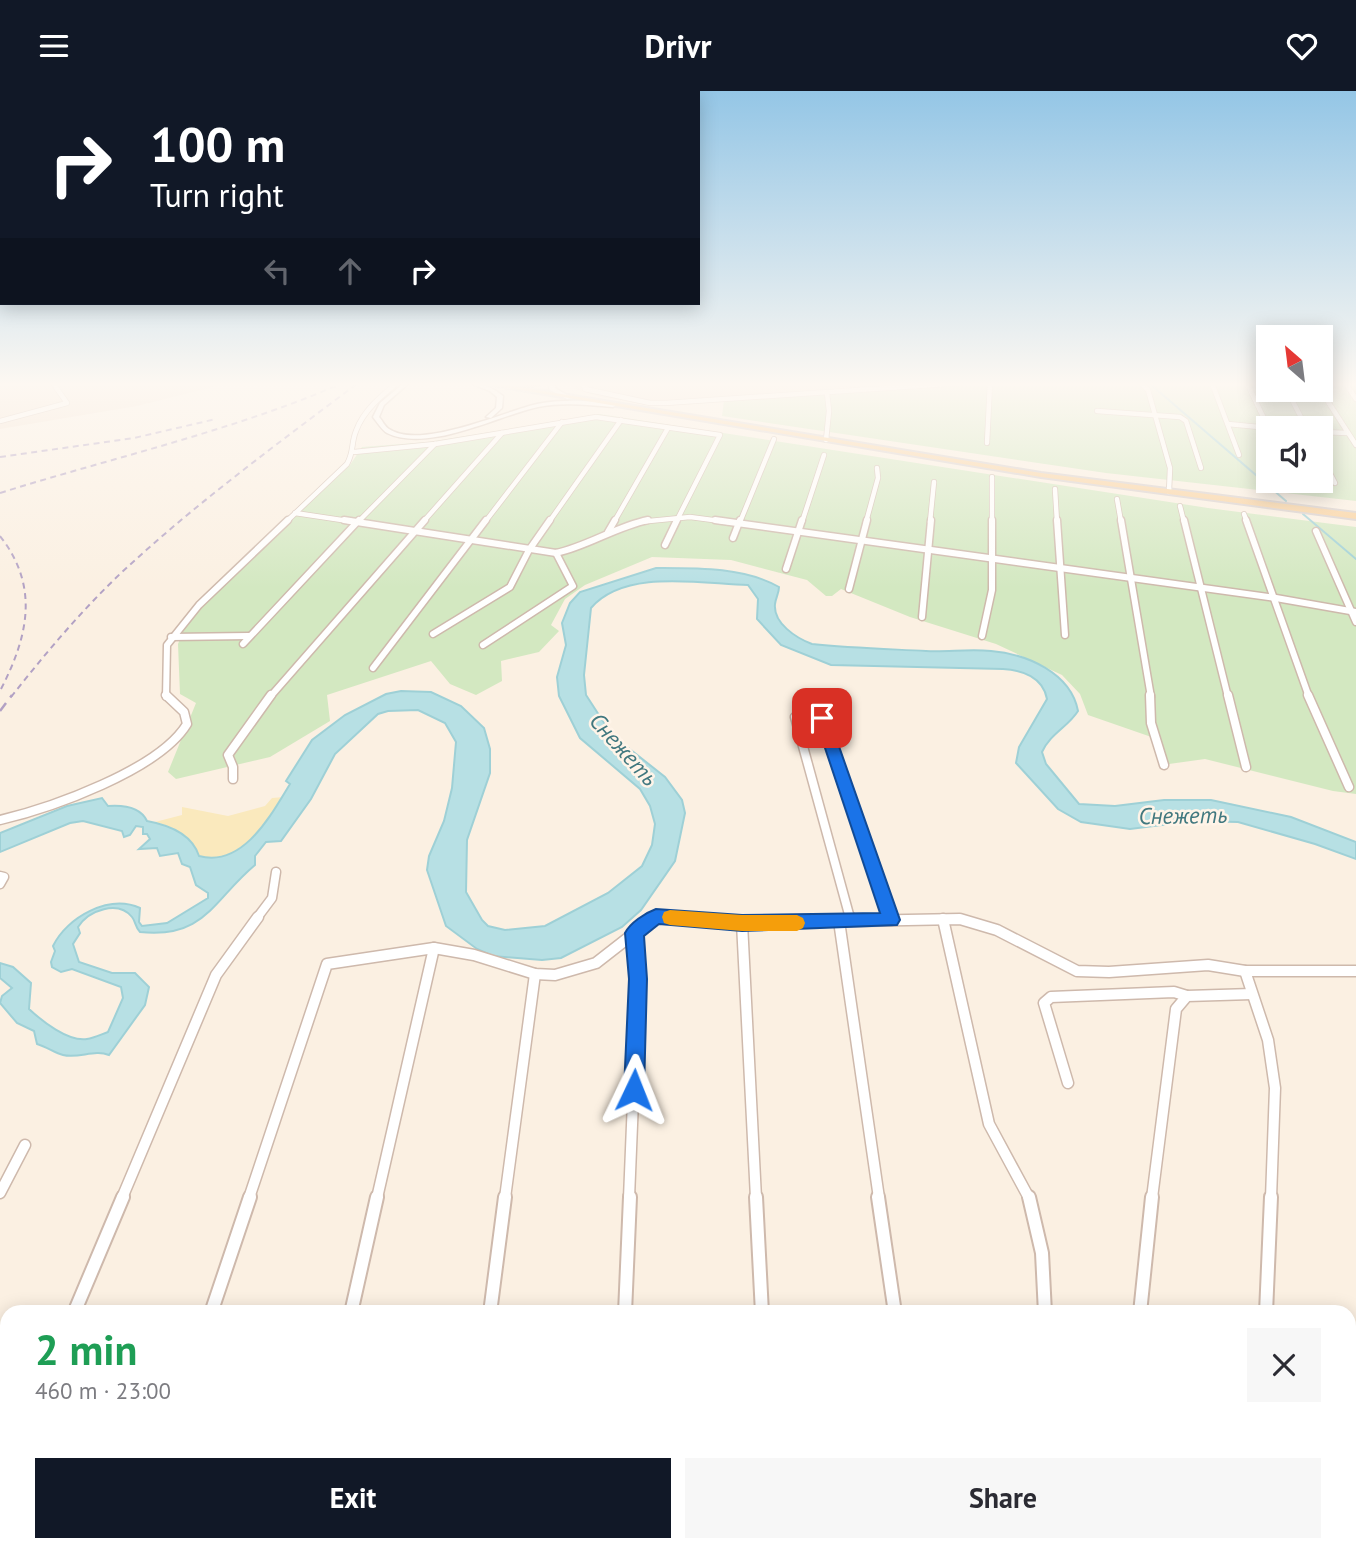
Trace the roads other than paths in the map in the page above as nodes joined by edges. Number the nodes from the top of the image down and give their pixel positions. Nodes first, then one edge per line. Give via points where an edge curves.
1 (362, 451) edge
2 (428, 451) edge
3 (486, 451) edge
4 (540, 451) edge
5 (599, 451) edge
6 (655, 451) edge
7 (712, 451) edge
8 (769, 451) edge
9 (895, 451) edge
10 (1165, 451) edge
11 (1196, 451) edge
12 (1238, 451) edge
13 (354, 452) joint
14 (824, 455) dead end
15 (1239, 455) dead end
16 (877, 468) dead end
17 (1201, 468) dead end
18 (992, 477) dead end
19 (1333, 479) edge
20 (934, 482) dead end
21 (1335, 483) dead end
22 (1055, 489) dead end
23 (1169, 492) junction
24 (1117, 499) dead end
25 (1180, 506) dead end
26 (295, 513) junction
27 (1244, 514) dead end
28 (1356, 516) edge
29 (678, 517) junction
30 (357, 523) junction
31 (738, 523) junction
32 (799, 531) junction
33 (1316, 531) dead end
34 (414, 532) junction
35 (608, 534) junction
36 (733, 538) dead end
37 (862, 540) junction
38 (471, 541) junction
39 (665, 545) dead end
40 (926, 549) junction
41 (529, 550) junction
42 (556, 553) junction
43 (993, 558) junction
44 (1060, 568) junction
45 (786, 569) dead end
46 (1130, 578) junction
47 (1203, 588) junction
48 (849, 589) dead end
49 (1276, 598) junction
50 (1354, 612) edge
51 (922, 617) dead end
52 (1356, 622) edge
53 (433, 634) dead end
54 (1065, 635) dead end
55 (249, 636) junction
56 (982, 636) dead end
57 (171, 637) junction
58 (243, 644) dead end
59 (483, 645) dead end
60 (373, 668) dead end
61 (794, 717) dead end
62 (822, 718) dead end
63 (1164, 765) dead end
64 (1247, 768) dead end
65 (233, 779) dead end
66 (1349, 787) dead end
67 (0, 820) edge
68 (276, 872) dead end
69 (0, 876) edge
70 (0, 884) edge
71 (943, 919) junction
72 (891, 920) junction
73 (839, 921) junction
74 (851, 921) junction
75 (742, 923) junction
76 (634, 933) junction
77 (434, 949) junction
78 (1245, 971) junction
79 (535, 974) junction
80 (1355, 974) edge
81 (1252, 994) junction
82 (1187, 996) junction
83 (1068, 1083) dead end
84 (25, 1145) dead end
85 (0, 1193) edge
86 (77, 1305) edge
87 (214, 1305) edge
88 (353, 1305) edge
89 (490, 1305) edge
90 (625, 1305) edge
91 (762, 1305) edge
92 (894, 1305) edge
93 (1046, 1305) edge
94 (1141, 1305) edge
95 (1266, 1305) edge

1 - 13 street
2 - 30 street
3 - 34 street
4 - 38 street
5 - 41 street
6 - 35 street
7 - 29 street
8 - 31 street
9 - 23 main road
10 - 23 street
11 - 17 street
12 - 15 street
13 - 26 street
14 - 32 street
16 - 37 street
18 - 43 street
19 - 21 street
20 - 40 street
22 - 44 street
23 - 28 main road
24 - 46 street
25 - 47 street
26 - 30 street
26 - 57 street
27 - 49 street
29 - 31 street
29 - 35 street
29 - 39 street
30 - 34 street
30 - 55 street
31 - 32 street
31 - 36 street
32 - 37 street
32 - 45 street
33 - 50 street
34 - 38 street
34 - 65 street via 275,689 228,755
35 - 42 street
37 - 40 street
37 - 48 street
38 - 41 street
38 - 60 street
40 - 43 street
40 - 51 street
41 - 42 street
41 - 53 street via 510,587
42 - 59 street via 573,586
43 - 44 street
43 - 56 street
44 - 46 street
44 - 54 street
46 - 47 street
46 - 63 street via 1151,723
47 - 49 street
47 - 64 street
49 - 50 street
49 - 66 street via 1312,706
50 - 52 street
55 - 57 street
55 - 58 street
57 - 67 street via 166,697 186,712 183,734 114,779
61 - 74 street
62 - 72 street
68 - 86 street via 272,898 215,975
69 - 70 street via 4,877
71 - 72 street
71 - 78 street via 997,930 1077,971 1208,965
71 - 93 street via 989,1124 1034,1213
72 - 74 street
73 - 74 street
73 - 75 street
73 - 92 street
75 - 76 street via 656,916
75 - 91 street
76 - 79 street via 596,963 555,975
76 - 90 street via 638,979
77 - 79 street via 474,955
77 - 87 street via 327,964
77 - 88 street
78 - 80 street
78 - 81 street
79 - 89 street
81 - 82 street
81 - 95 street via 1268,1040 1275,1088
82 - 83 street via 1174,992 1051,997 1044,1003
82 - 94 street via 1176,1009
84 - 85 street

